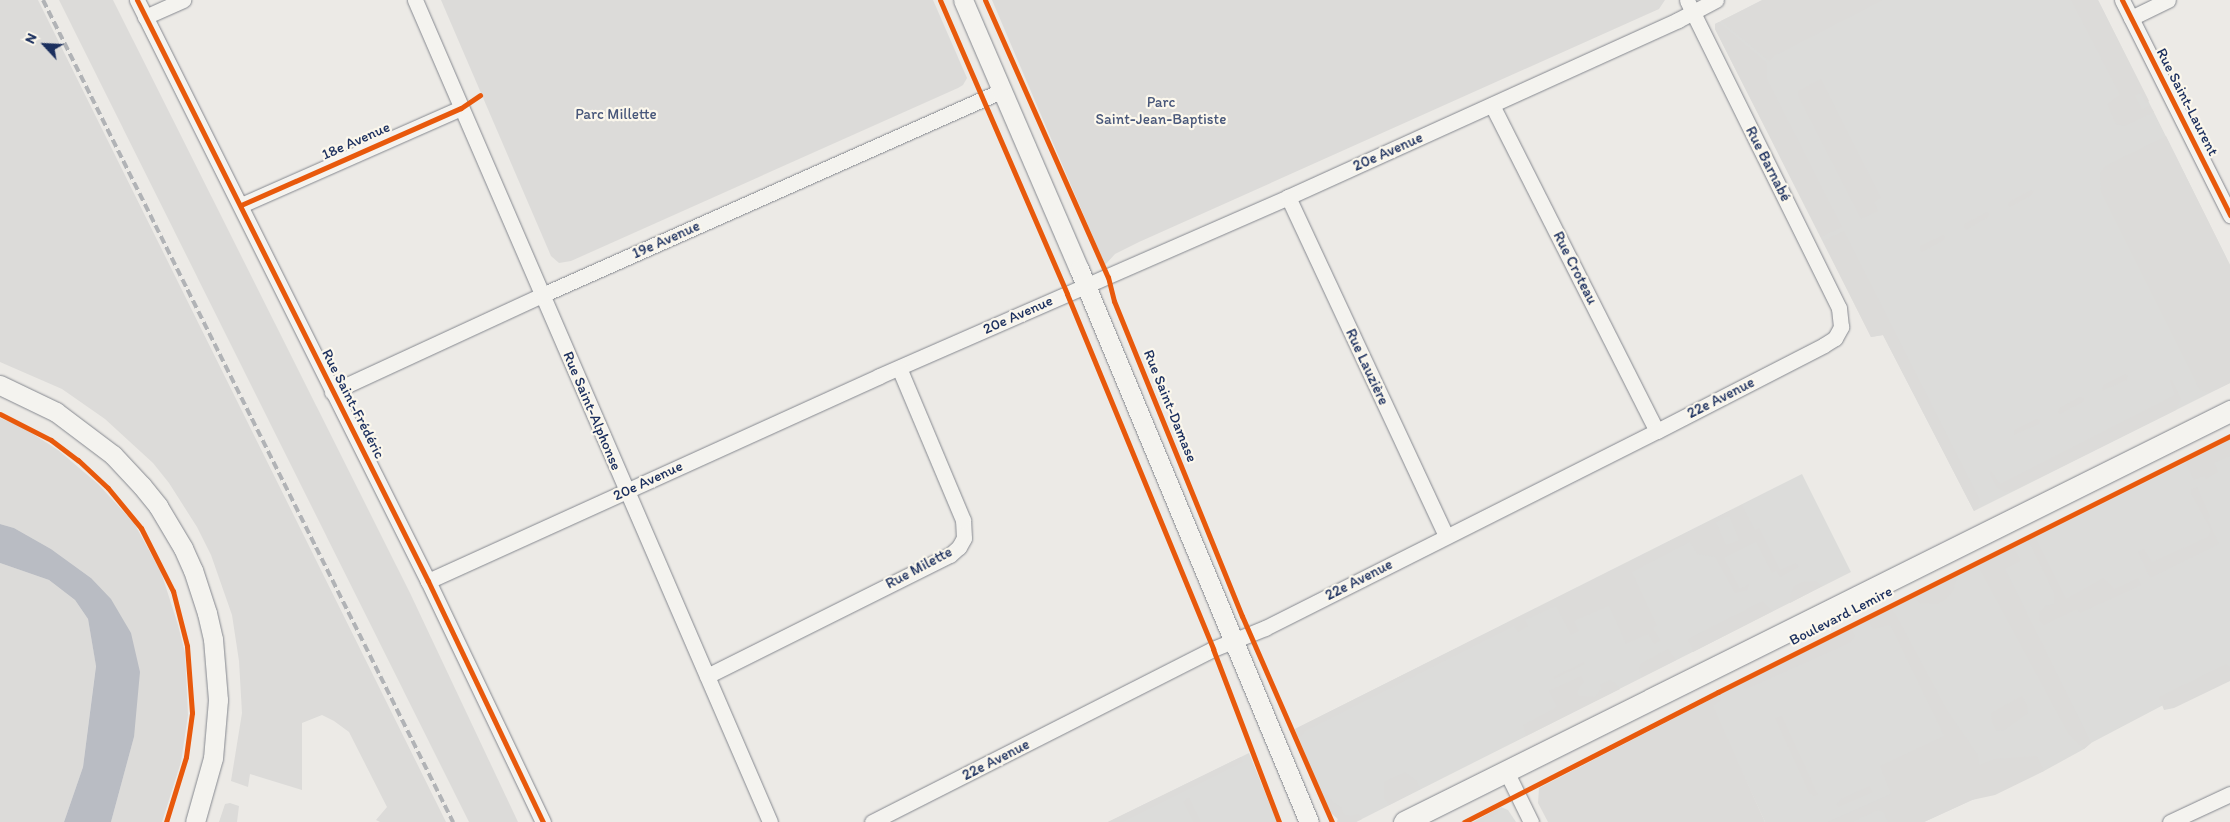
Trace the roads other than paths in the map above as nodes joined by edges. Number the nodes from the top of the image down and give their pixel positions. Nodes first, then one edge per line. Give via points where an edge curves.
1 (137, 0) edge
2 (183, 0) edge
3 (415, 0) edge
4 (963, 0) edge
5 (1716, 0) edge
6 (2122, 0) edge
7 (2168, 0) edge
8 (1690, 6) edge
9 (145, 17) junction
10 (2131, 18) junction
11 (1001, 91) junction
12 (1492, 105) junction
13 (461, 108) junction
14 (1288, 197) junction
15 (240, 205) junction
16 (2228, 208) edge
17 (1085, 286) junction
18 (542, 296) junction
19 (1840, 330) joint
20 (899, 368) junction
21 (0, 385) edge
22 (332, 392) junction
23 (2230, 411) edge
24 (1657, 431) junction
25 (626, 491) junction
26 (1446, 536) junction
27 (428, 581) junction
28 (1233, 642) junction
29 (707, 676) junction
30 (1506, 771) junction
31 (2230, 794) edge
32 (195, 822) edge
33 (543, 822) edge
34 (770, 822) edge
35 (872, 822) edge
36 (1309, 822) edge
37 (1404, 822) edge
38 (1531, 822) edge
39 (2170, 822) edge

1 - 9 street, Rue Saint-Frédéric
2 - 9 street
3 - 13 street, Rue Saint-Alphonse
4 - 11 street
5 - 8 street, 20e Avenue
6 - 10 street, Rue Saint-Laurent
7 - 10 street
8 - 12 street, 20e Avenue
8 - 19 street, Rue Barnabé via 1840,308
9 - 15 street, Rue Saint-Frédéric
10 - 16 street, Rue Saint-Laurent
11 - 17 street
11 - 18 street, 19e Avenue
12 - 14 street, 20e Avenue
12 - 24 street, Rue Croteau
13 - 15 street, 18e Avenue
13 - 18 street, Rue Saint-Alphonse
14 - 17 street, 20e Avenue
14 - 26 street, Rue Lauzière
15 - 22 street, Rue Saint-Frédéric
17 - 20 street, 20e Avenue
17 - 28 street
18 - 22 street, 19e Avenue
18 - 25 street, Rue Saint-Alphonse
19 - 24 street, 22e Avenue via 1824,345
20 - 25 street, 20e Avenue
20 - 29 street, Rue Milette via 963,520 964,538 959,547
21 - 32 street via 56,412 113,455 158,506 193,570 213,639 218,700 207,786
22 - 27 street, Rue Saint-Frédéric
23 - 30 main road, Boulevard Lemire
24 - 26 street, 22e Avenue
25 - 27 street, 20e Avenue
25 - 29 street, Rue Saint-Alphonse
26 - 28 street, 22e Avenue
27 - 33 street, Rue Saint-Frédéric
28 - 35 street, 22e Avenue via 1213,649
28 - 36 street
29 - 34 street, Rue Saint-Alphonse
30 - 37 main road, Boulevard Lemire
30 - 38 street
31 - 39 street

